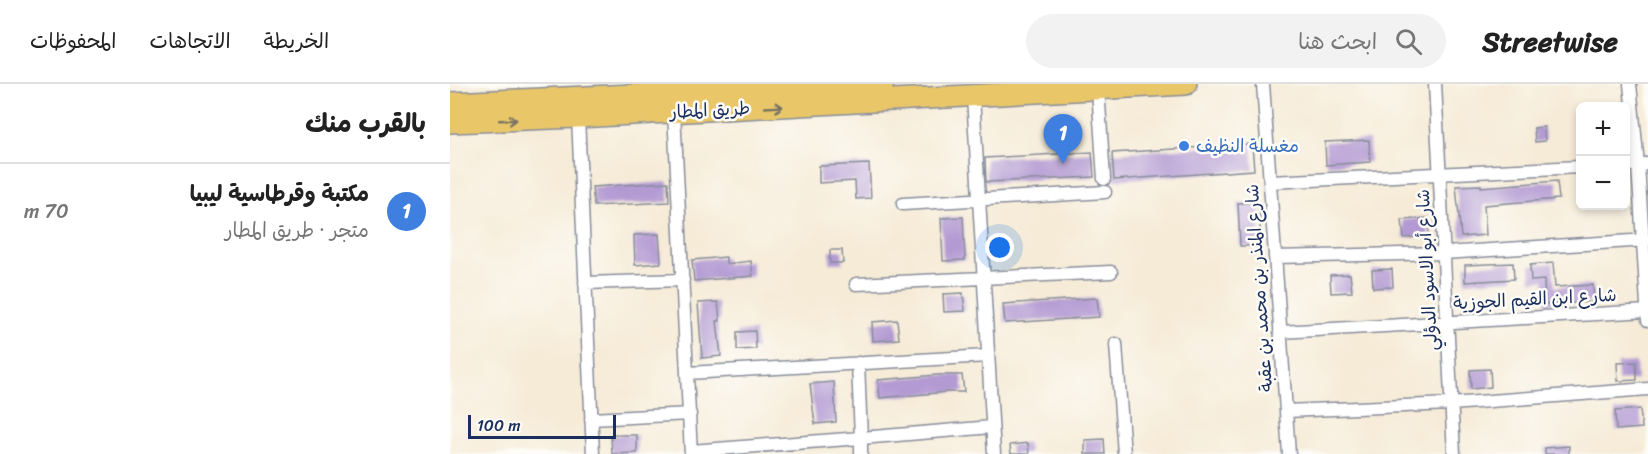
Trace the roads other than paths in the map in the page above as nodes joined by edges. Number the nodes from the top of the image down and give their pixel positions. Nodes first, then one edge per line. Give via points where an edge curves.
1 (883, 84) edge
2 (1186, 84) edge
3 (1263, 84) edge
4 (1436, 84) edge
5 (1630, 84) edge
6 (1098, 89) junction
7 (973, 96) junction
8 (450, 103) edge
9 (674, 112) junction
10 (578, 117) junction
11 (450, 122) edge
12 (1637, 165) edge
13 (1576, 167) edge
14 (1440, 174) junction
15 (1104, 179) dead end
16 (1270, 182) junction
17 (1105, 192) dead end
18 (979, 200) junction
19 (903, 204) dead end
20 (1645, 240) edge
21 (1444, 253) junction
22 (1275, 257) junction
23 (1111, 272) dead end
24 (984, 278) junction
25 (683, 280) junction
26 (585, 284) junction
27 (856, 284) dead end
28 (1648, 311) edge
29 (1648, 320) edge
30 (1447, 322) junction
31 (1280, 332) junction
32 (1116, 344) dead end
33 (988, 356) junction
34 (858, 363) junction
35 (688, 373) junction
36 (1648, 389) edge
37 (1451, 404) junction
38 (1286, 411) junction
39 (690, 414) junction
40 (591, 419) junction
41 (992, 427) junction
42 (861, 438) junction
43 (691, 452) edge
44 (592, 454) edge
45 (861, 454) edge
46 (994, 454) edge
47 (1124, 454) edge
48 (1288, 454) edge
49 (1454, 454) edge

1 - 8 highway, طريق المطار
2 - 6 highway, طريق المطار
3 - 16 street, شارع المنذر بن محمد بن عقبة
4 - 14 street, شارع أبو الاسود الدؤلي
5 - 12 street
6 - 7 highway, طريق المطار
6 - 15 street
9 -> 7 highway, طريق المطار
7 - 18 street
9 - 10 highway, طريق المطار
9 - 25 street
11 -> 10 highway, طريق المطار
10 - 26 street
12 - 20 street
13 - 14 street
14 - 16 street
14 - 21 street, شارع أبو الاسود الدؤلي
16 - 22 street, شارع المنذر بن محمد بن عقبة
17 - 18 street
18 - 19 street
18 - 24 street
20 - 21 street
20 - 28 street
21 - 22 street
21 - 30 street, شارع أبو الاسود الدؤلي
22 - 31 street, شارع المنذر بن محمد بن عقبة
23 - 24 street
24 - 27 street
24 - 33 street
25 - 26 street
25 - 35 street
26 - 40 street
28 - 29 street
28 - 30 street, شارع ابن القيم الجوزية
30 - 31 street, شارع ابن القيم الجوزية
30 - 37 street, شارع أبو الاسود الدؤلي
31 - 38 street, شارع المنذر بن محمد بن عقبة
32 - 47 street
33 - 34 street
33 - 41 street
34 - 35 street
34 - 42 street
35 - 39 street
36 - 37 street
37 - 38 street
37 - 49 street, شارع أبو الاسود الدؤلي
38 - 48 street, شارع المنذر بن محمد بن عقبة
39 - 40 street
39 - 43 street
40 - 44 street
41 - 42 street
41 - 46 street
42 - 43 street
42 - 45 street

